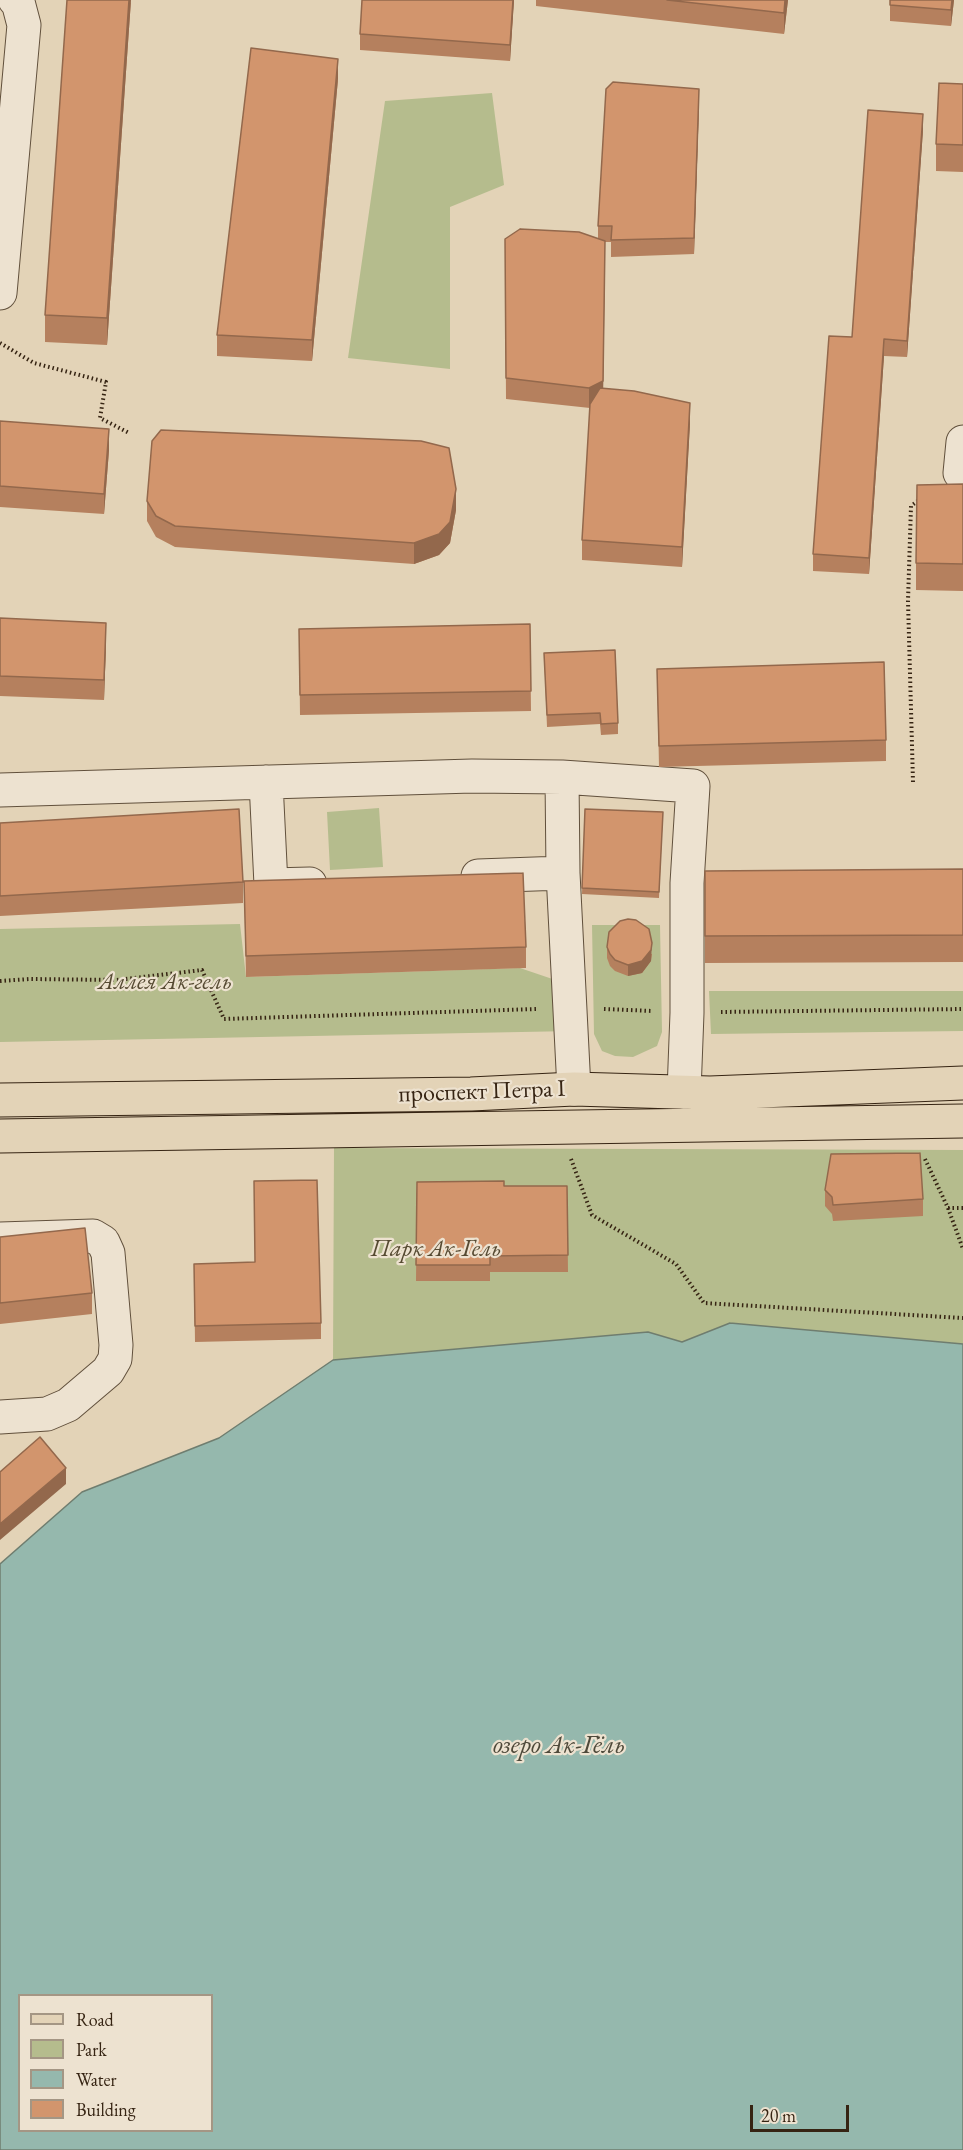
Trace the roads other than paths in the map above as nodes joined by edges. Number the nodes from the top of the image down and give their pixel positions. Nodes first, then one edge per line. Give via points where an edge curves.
1 (15, 0) edge
2 (0, 293) edge
3 (562, 777) junction
4 (266, 783) junction
5 (0, 790) edge
6 (563, 873) junction
7 (446, 878) edge
8 (341, 882) edge
9 (963, 1083) edge
10 (574, 1089) junction
11 (684, 1092) junction
12 (0, 1101) edge
13 (963, 1121) edge
14 (0, 1136) edge
15 (0, 1239) edge
16 (0, 1417) edge

1 - 2 lane via 24,25
3 - 4 lane
3 - 6 lane
3 - 11 lane via 693,786 687,883
4 - 5 lane
4 - 8 lane via 271,885
6 - 7 lane
6 - 10 lane
9 - 11 main road, проспект Петра I
10 - 11 main road, проспект Петра I
10 - 12 main road, проспект Петра I
13 - 14 main road, проспект Петра I
15 - 16 lane via 93,1236 103,1242 108,1252 116,1345 115,1359 108,1371 68,1405 47,1414

